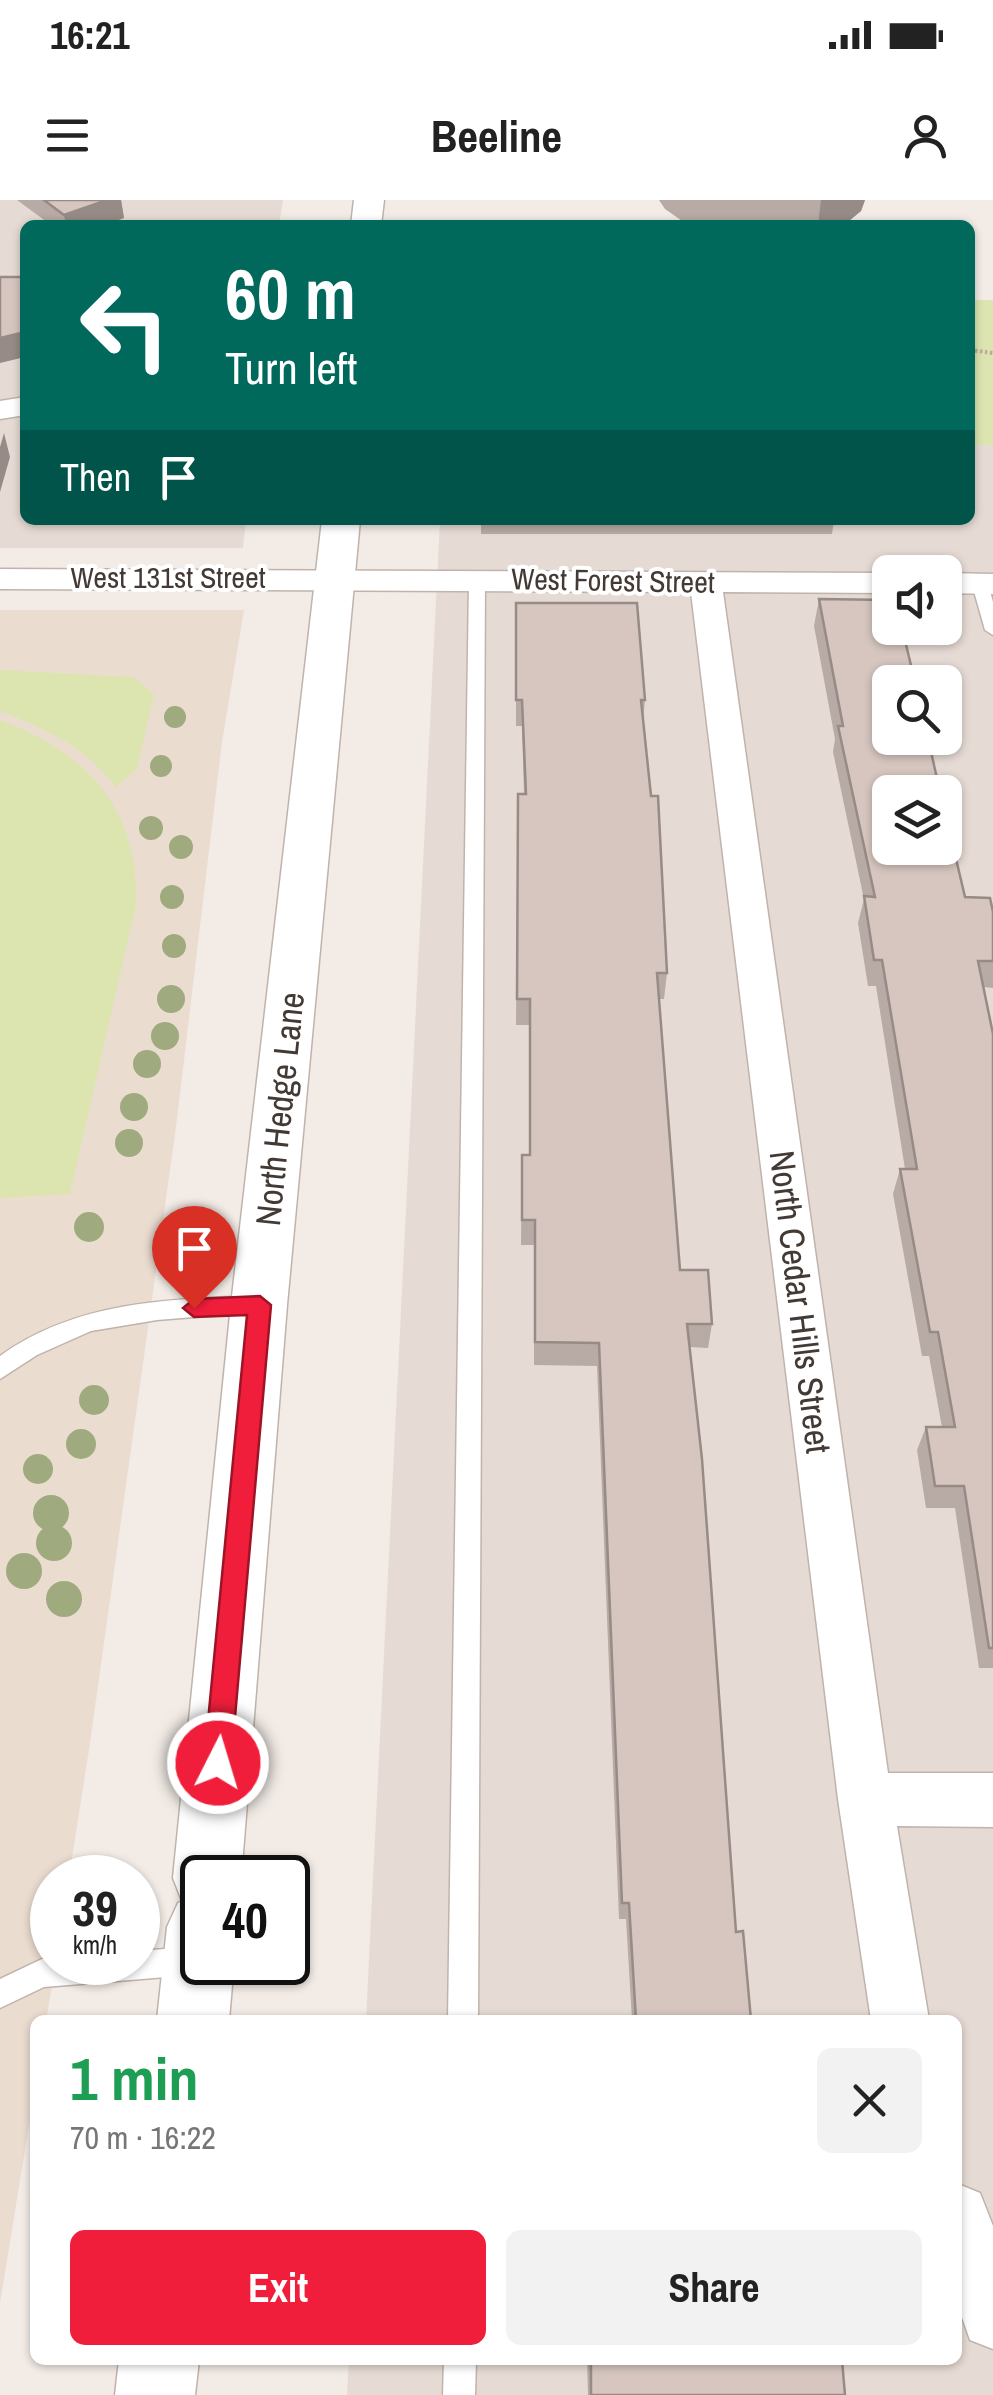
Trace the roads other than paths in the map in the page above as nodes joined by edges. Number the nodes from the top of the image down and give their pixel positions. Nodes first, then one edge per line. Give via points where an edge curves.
1 (341, 525) edge
2 (336, 578) junction
3 (0, 579) edge
4 (476, 580) junction
5 (706, 582) junction
6 (872, 583) edge
7 (986, 584) edge
8 (993, 630) edge
9 (260, 1305) junction
10 (0, 1370) edge
11 (864, 1800) junction
12 (993, 1800) edge
13 (209, 1855) edge
14 (180, 1969) edge
15 (0, 1994) edge
16 (463, 2015) edge
17 (899, 2015) edge
18 (962, 2227) edge
19 (993, 2317) edge
20 (159, 2365) edge
21 (460, 2365) edge
22 (156, 2395) edge
23 (460, 2395) edge

1 - 2 street, North Hedge Lane
2 - 3 street, West 131st Street
2 - 4 street, West Forest Street
2 - 9 street, North Hedge Lane
4 - 5 street, West Forest Street
4 - 16 lane
5 - 6 street, West Forest Street
5 - 11 street, North Cedar Hills Street
7 - 8 lane
9 - 10 lane via 106,1317 35,1343
9 - 13 street, North Hedge Lane
11 - 12 street
11 - 17 street, North Cedar Hills Street
14 - 15 lane via 42,1972
18 - 19 street
20 - 22 street
21 - 23 lane

